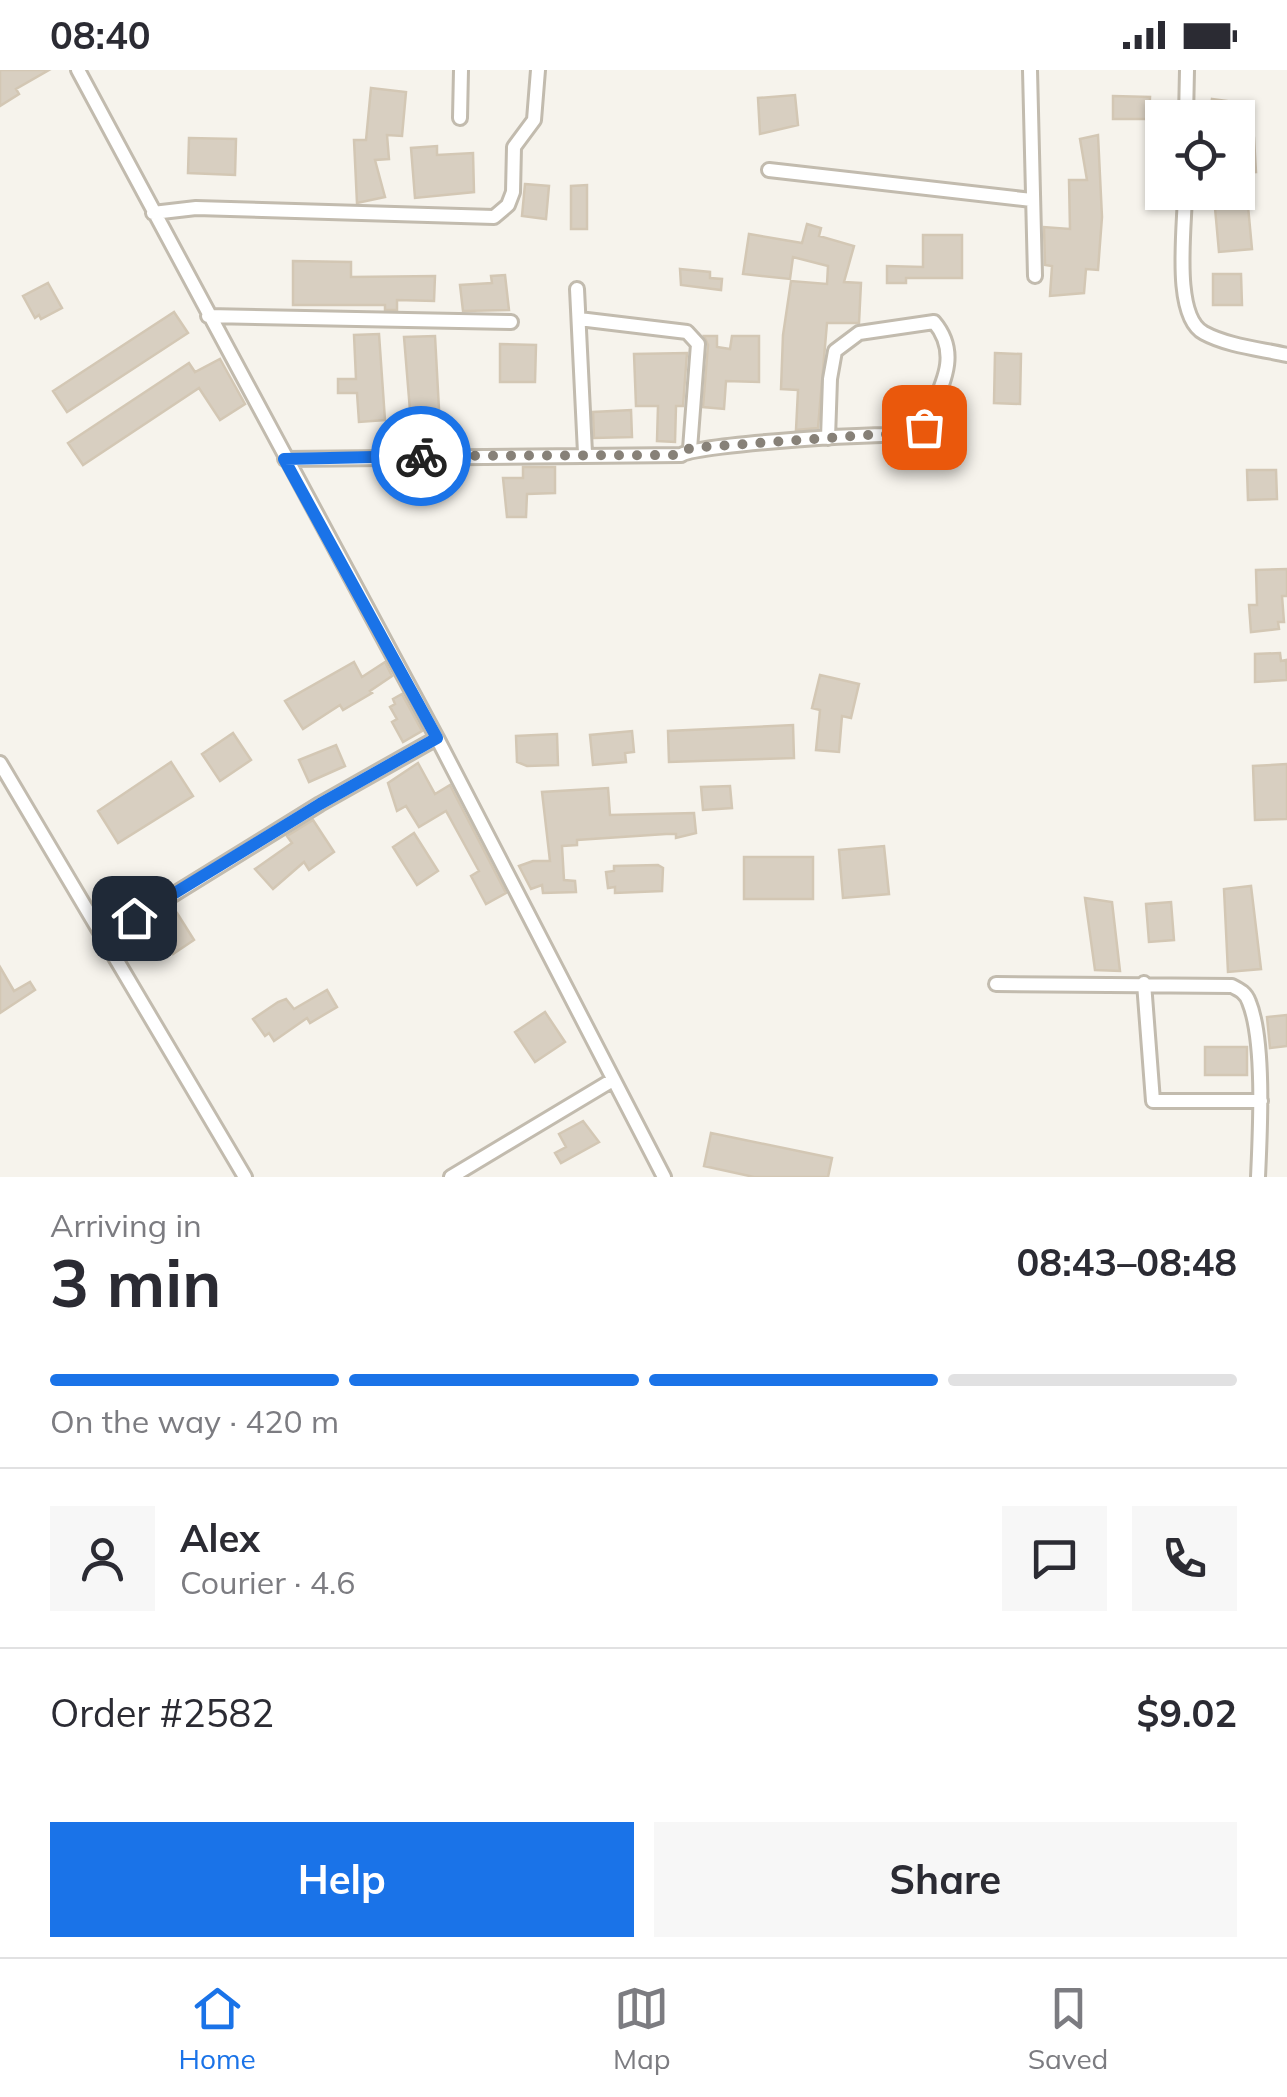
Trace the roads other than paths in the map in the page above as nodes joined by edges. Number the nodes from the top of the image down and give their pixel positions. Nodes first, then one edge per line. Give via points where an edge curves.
1 (78, 70) edge
2 (461, 70) edge
3 (538, 70) edge
4 (1030, 70) edge
5 (1187, 70) edge
6 (1186, 100) edge
7 (460, 118) dead end
8 (770, 170) dead end
9 (1032, 200) junction
10 (1185, 210) edge
11 (153, 213) junction
12 (1035, 276) dead end
13 (577, 290) dead end
14 (208, 316) junction
15 (579, 319) junction
16 (511, 322) dead end
17 (1287, 355) edge
18 (828, 438) junction
19 (690, 448) junction
20 (586, 453) junction
21 (284, 459) junction
22 (437, 738) junction
23 (0, 763) edge
24 (103, 938) junction
25 (1144, 983) junction
26 (996, 984) dead end
27 (611, 1082) junction
28 (1261, 1101) junction
29 (245, 1177) edge
30 (451, 1177) edge
31 (664, 1177) edge
32 (1258, 1177) edge

1 - 11 street
2 - 7 street
3 - 11 street via 534,120 514,147 514,192 494,218 196,208
4 - 9 street
5 - 6 street
8 - 9 street
9 - 12 street
10 - 17 street via 1184,304 1192,322 1206,335
11 - 14 street
13 - 15 street
14 - 16 street
14 - 21 street
15 - 19 street via 693,336 698,344
15 - 20 street
18 - 18 street via 921,436 948,378 943,333 934,322 859,333 836,351
18 - 19 street
19 - 20 street via 681,455
20 - 21 street
21 - 22 street
22 - 24 street
22 - 27 street
23 - 24 street
24 - 29 street
25 - 26 street
25 - 28 street via 1242,991 1253,1015
25 - 28 street via 1153,1101
27 - 30 street
27 - 31 street
28 - 32 street

